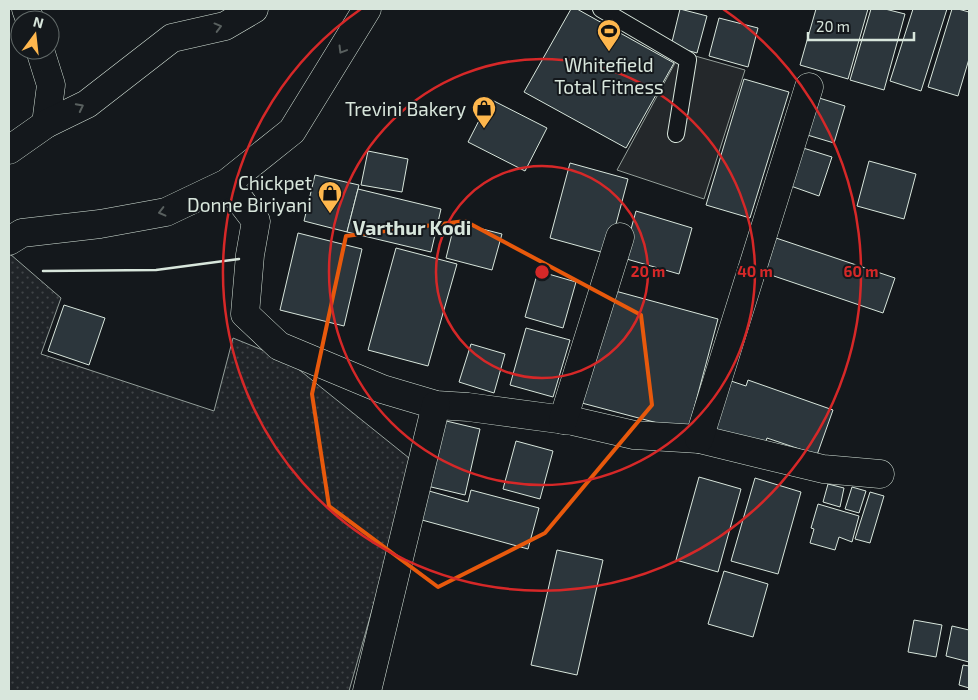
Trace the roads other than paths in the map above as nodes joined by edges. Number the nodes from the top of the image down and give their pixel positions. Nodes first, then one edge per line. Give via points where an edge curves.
1 (254, 9) edge
2 (367, 9) edge
3 (601, 9) edge
4 (43, 60) edge
5 (809, 87) dead end
6 (46, 124) junction
7 (676, 134) dead end
8 (9, 150) edge
9 (227, 183) junction
10 (620, 237) dead end
11 (9, 241) edge
12 (436, 405) junction
13 (563, 420) junction
14 (699, 439) junction
15 (880, 474) dead end
16 (366, 691) edge

6 -> 1 street via 87,104 172,38 225,26
2 -> 9 street via 292,131
3 - 7 lane via 688,60
4 - 6 street via 51,85
5 - 14 street
6 - 8 street
9 -> 11 street via 166,212 22,233
9 - 12 street via 256,222 245,314 279,346 382,389
10 - 13 street
12 - 13 street
12 - 16 street
13 - 14 street via 634,435
14 - 15 street via 823,469

